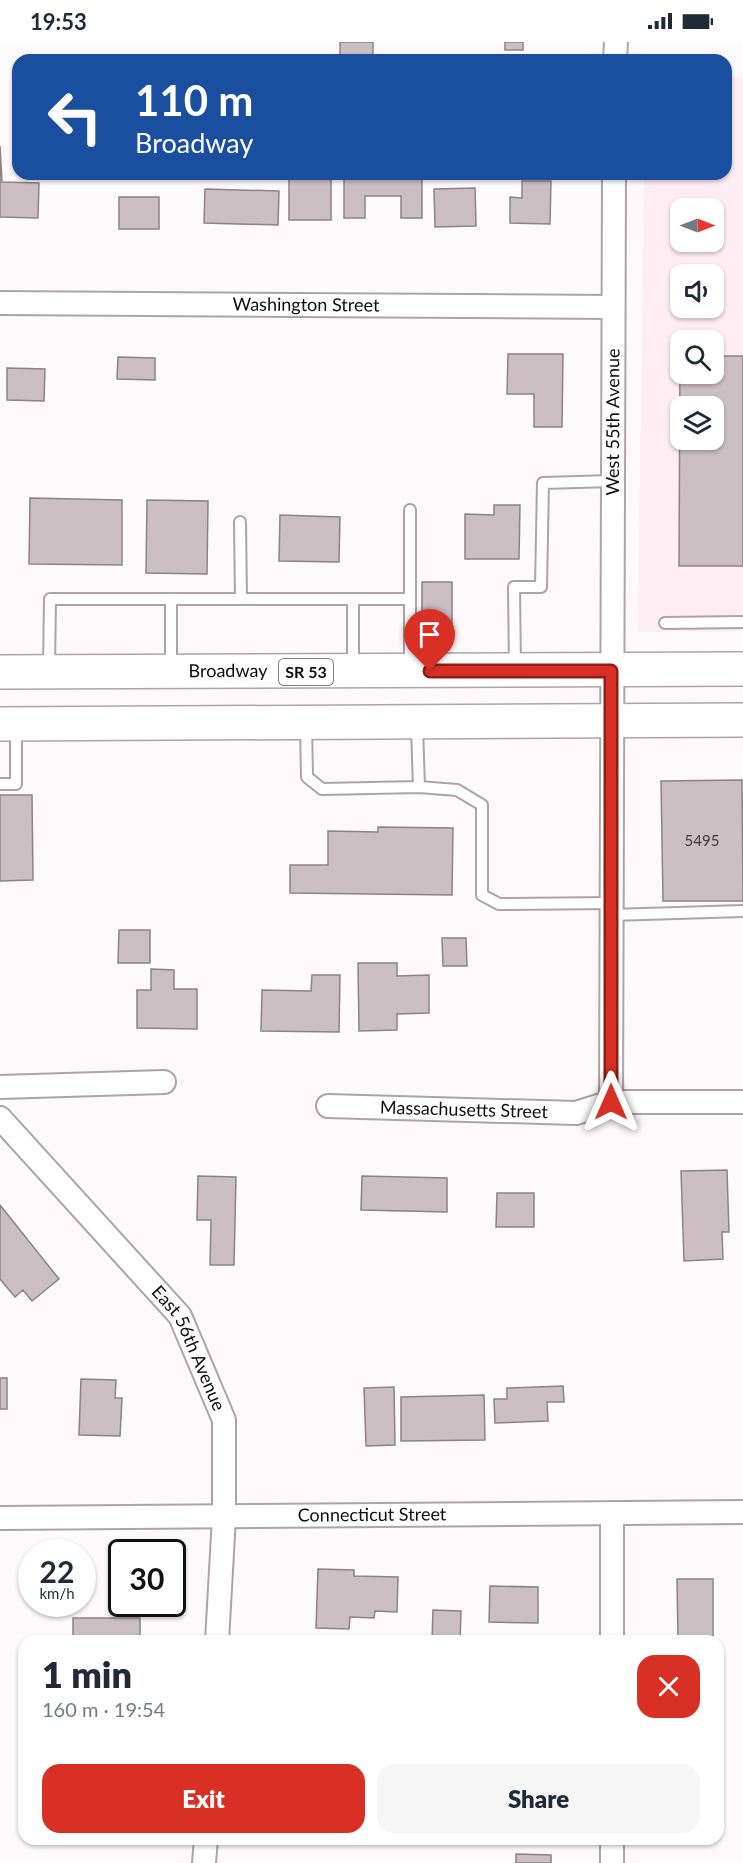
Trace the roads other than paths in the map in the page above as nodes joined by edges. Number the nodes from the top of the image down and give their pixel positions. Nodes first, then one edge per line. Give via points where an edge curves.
1 (614, 180) edge
2 (0, 303) edge
3 (612, 307) junction
4 (612, 482) junction
5 (410, 510) dead end
6 (240, 522) dead end
7 (171, 599) junction
8 (241, 599) junction
9 (353, 599) junction
10 (410, 599) junction
11 (743, 622) edge
12 (665, 624) dead end
13 (743, 669) edge
14 (410, 671) junction
15 (515, 671) junction
16 (611, 671) junction
17 (0, 672) edge
18 (49, 672) junction
19 (171, 672) junction
20 (353, 672) junction
21 (743, 720) edge
22 (306, 721) junction
23 (417, 721) junction
24 (611, 721) junction
25 (8, 724) edge
26 (0, 784) edge
27 (419, 787) junction
28 (611, 909) junction
29 (743, 911) edge
30 (164, 1082) dead end
31 (0, 1087) edge
32 (611, 1102) junction
33 (743, 1102) edge
34 (328, 1106) dead end
35 (0, 1118) edge
36 (743, 1512) edge
37 (612, 1513) junction
38 (224, 1517) junction
39 (0, 1518) edge
40 (217, 1635) edge
41 (612, 1635) edge
42 (206, 1845) edge
43 (612, 1845) edge
44 (204, 1863) edge
45 (612, 1863) edge

1 - 3 street, West 55th Avenue
2 - 3 street, Washington Street
3 - 4 street, West 55th Avenue
4 - 15 lane via 543,483 542,587 514,587
4 - 16 street, West 55th Avenue
5 - 10 lane
6 - 8 lane
7 - 8 lane
7 - 18 lane via 50,599
7 - 19 lane
8 - 9 lane
9 - 10 lane
9 - 20 lane
10 - 14 lane
11 - 12 lane
13 - 16 main road, Broadway / SR 53
14 - 15 main road, Broadway / SR 53
14 - 20 main road, Broadway / SR 53
15 - 16 main road, Broadway / SR 53
16 - 24 street, West 55th Avenue
17 - 18 main road, Broadway / SR 53
18 - 19 main road, Broadway / SR 53
19 - 20 main road, Broadway / SR 53
21 - 24 main road
22 - 23 main road
22 - 25 main road
22 - 27 lane via 307,777 322,789
23 - 24 main road
23 - 27 lane
24 - 28 street, West 55th Avenue
25 - 26 lane via 16,784
27 - 28 lane via 457,790 482,805 482,895 499,904
28 - 29 lane
28 - 32 street, West 55th Avenue
30 - 31 street
32 - 33 street, Massachusetts Street
32 - 34 street, Massachusetts Street via 576,1113
35 - 38 street, East 56th Avenue via 180,1316 224,1420
36 - 37 street, Connecticut Street
37 - 38 street, Connecticut Street
37 - 41 street
38 - 39 street, Connecticut Street
38 - 40 street, East 56th Avenue
42 - 44 street
43 - 45 street

